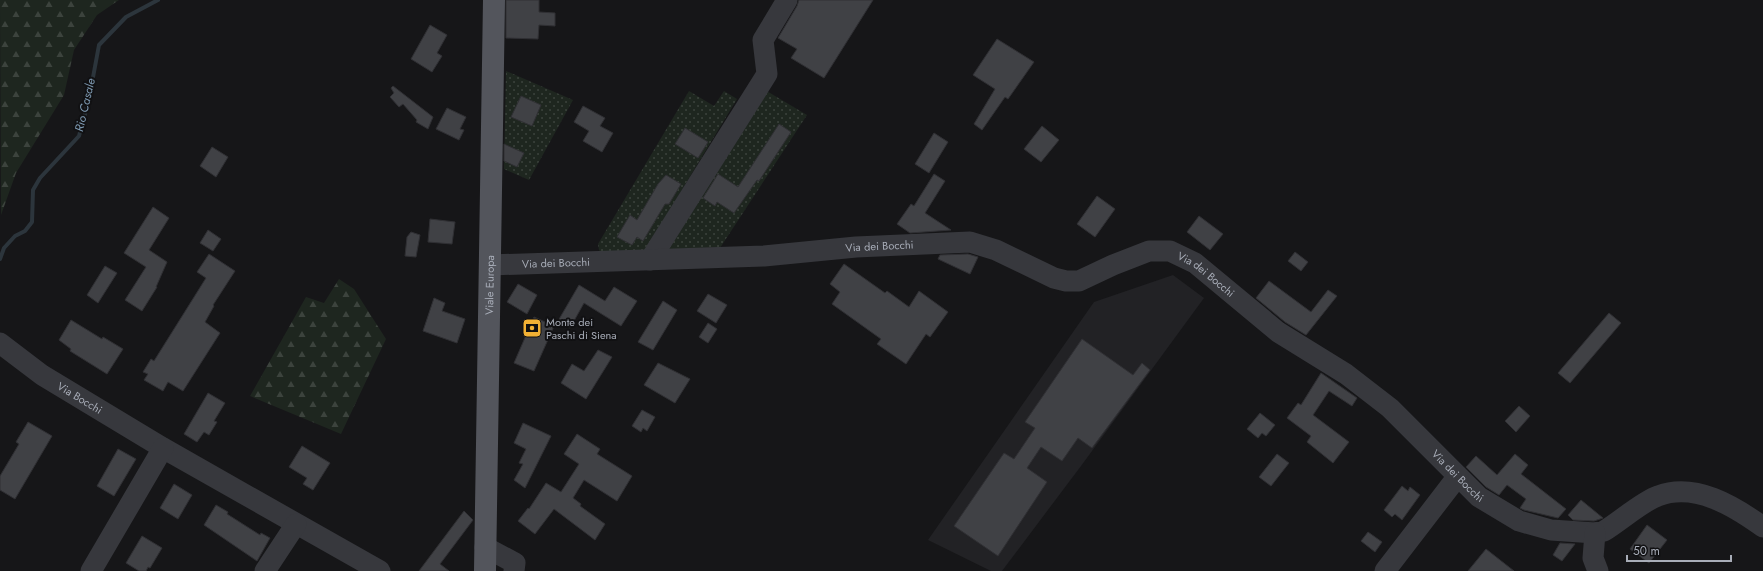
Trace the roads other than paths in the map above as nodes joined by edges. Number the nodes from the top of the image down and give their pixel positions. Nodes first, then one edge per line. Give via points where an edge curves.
1 (494, 0) edge
2 (787, 0) edge
3 (650, 260) junction
4 (490, 266) junction
5 (3, 345) edge
6 (163, 448) junction
7 (1458, 476) junction
8 (296, 524) junction
9 (1763, 527) edge
10 (1595, 534) junction
11 (485, 547) junction
12 (91, 571) edge
13 (265, 571) edge
14 (380, 571) edge
15 (485, 571) edge
16 (514, 571) edge
17 (1385, 571) edge
18 (1598, 571) edge

1 - 4 main road, Viale Europa
2 - 3 street via 763,40 767,74
3 - 4 street, Via dei Bocchi
3 - 7 street, Via dei Bocchi via 764,256 856,247 970,242 996,250 1054,278 1080,281 1149,251 1170,251 1195,263 1278,332 1346,374 1390,408
4 - 11 main road, Viale Europa
5 - 6 street, Via Bocchi via 42,375
6 - 8 street, Via Bocchi
6 - 12 street
7 - 10 street, Via dei Bocchi via 1479,497 1519,521 1551,530
7 - 17 street
8 - 13 street
8 - 14 street, Via Bocchi
9 - 10 street via 1721,502 1699,494 1679,491 1658,496 1604,531
10 - 18 street via 1592,558
11 - 15 main road, Viale Europa
11 - 16 street via 515,562

